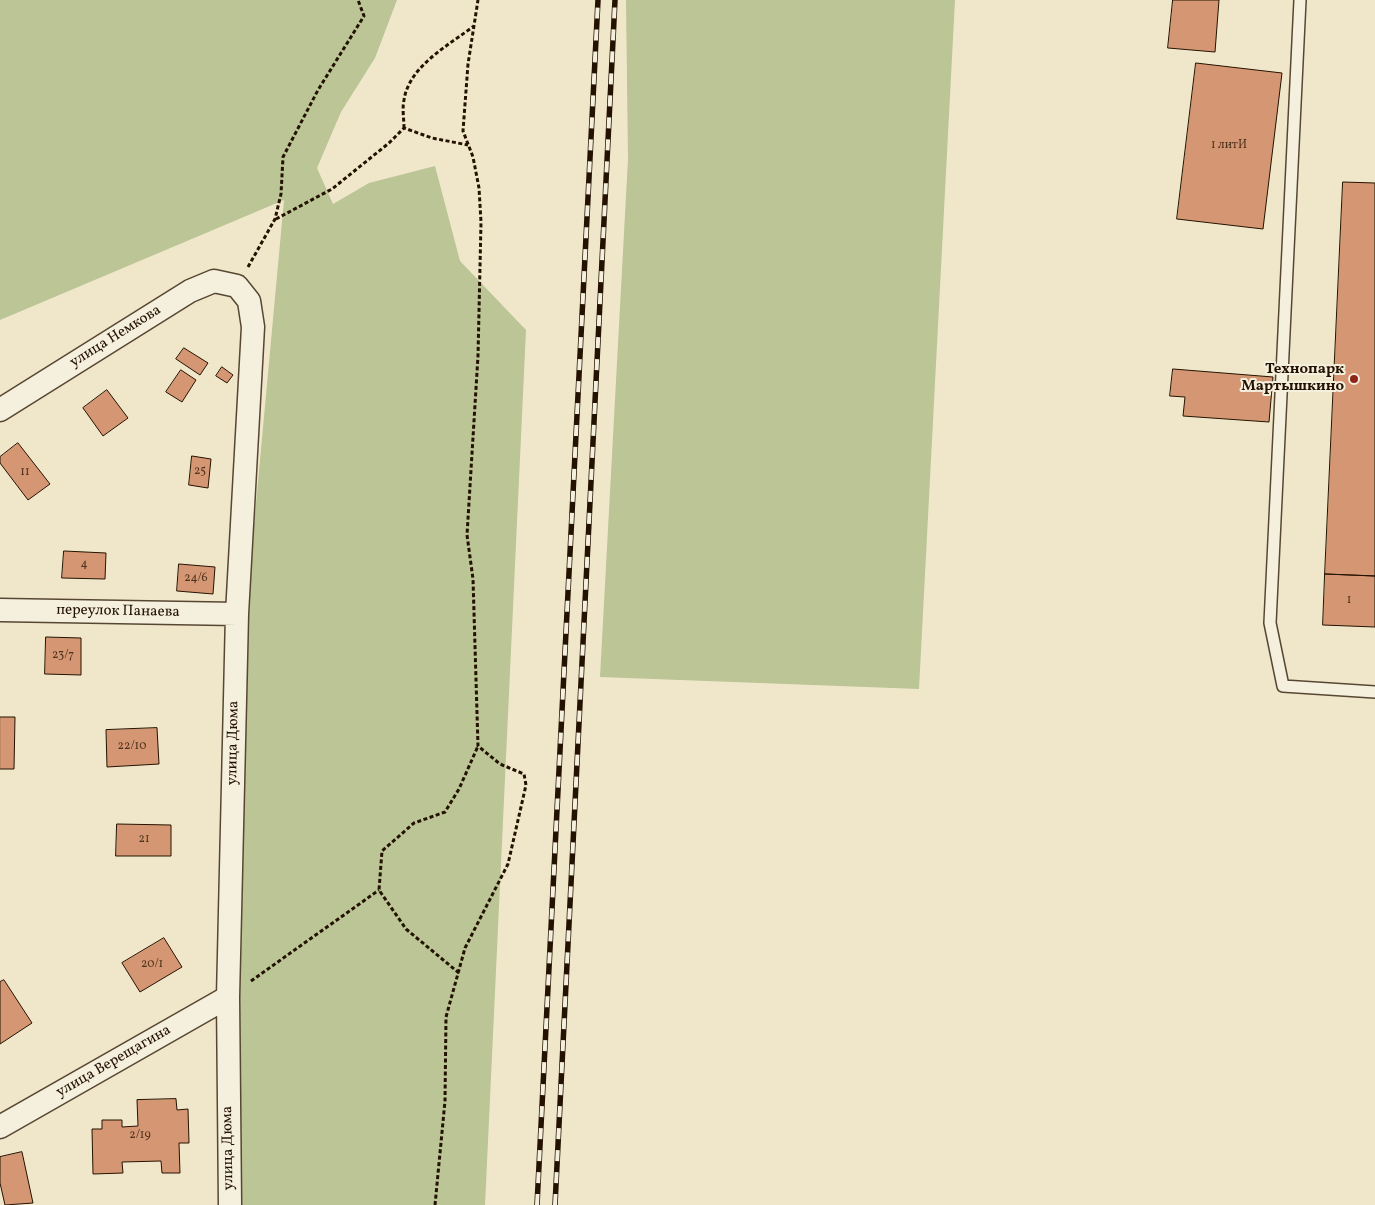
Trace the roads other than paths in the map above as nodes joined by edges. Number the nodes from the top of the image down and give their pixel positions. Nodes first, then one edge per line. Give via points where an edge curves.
1 (1300, 0) edge
2 (237, 286) joint
3 (0, 410) edge
4 (0, 610) edge
5 (237, 614) junction
6 (1375, 692) edge
7 (228, 997) junction
8 (0, 1127) edge
9 (230, 1205) edge

1 - 6 lane via 1270,623 1283,686
2 - 3 street, улица Немкова via 214,281 190,291
2 - 5 street, улица Дюма via 250,301 253,327
4 - 5 street, переулок Панаева
5 - 7 street, улица Дюма
7 - 8 street, улица Верещагина
7 - 9 street, улица Дюма

